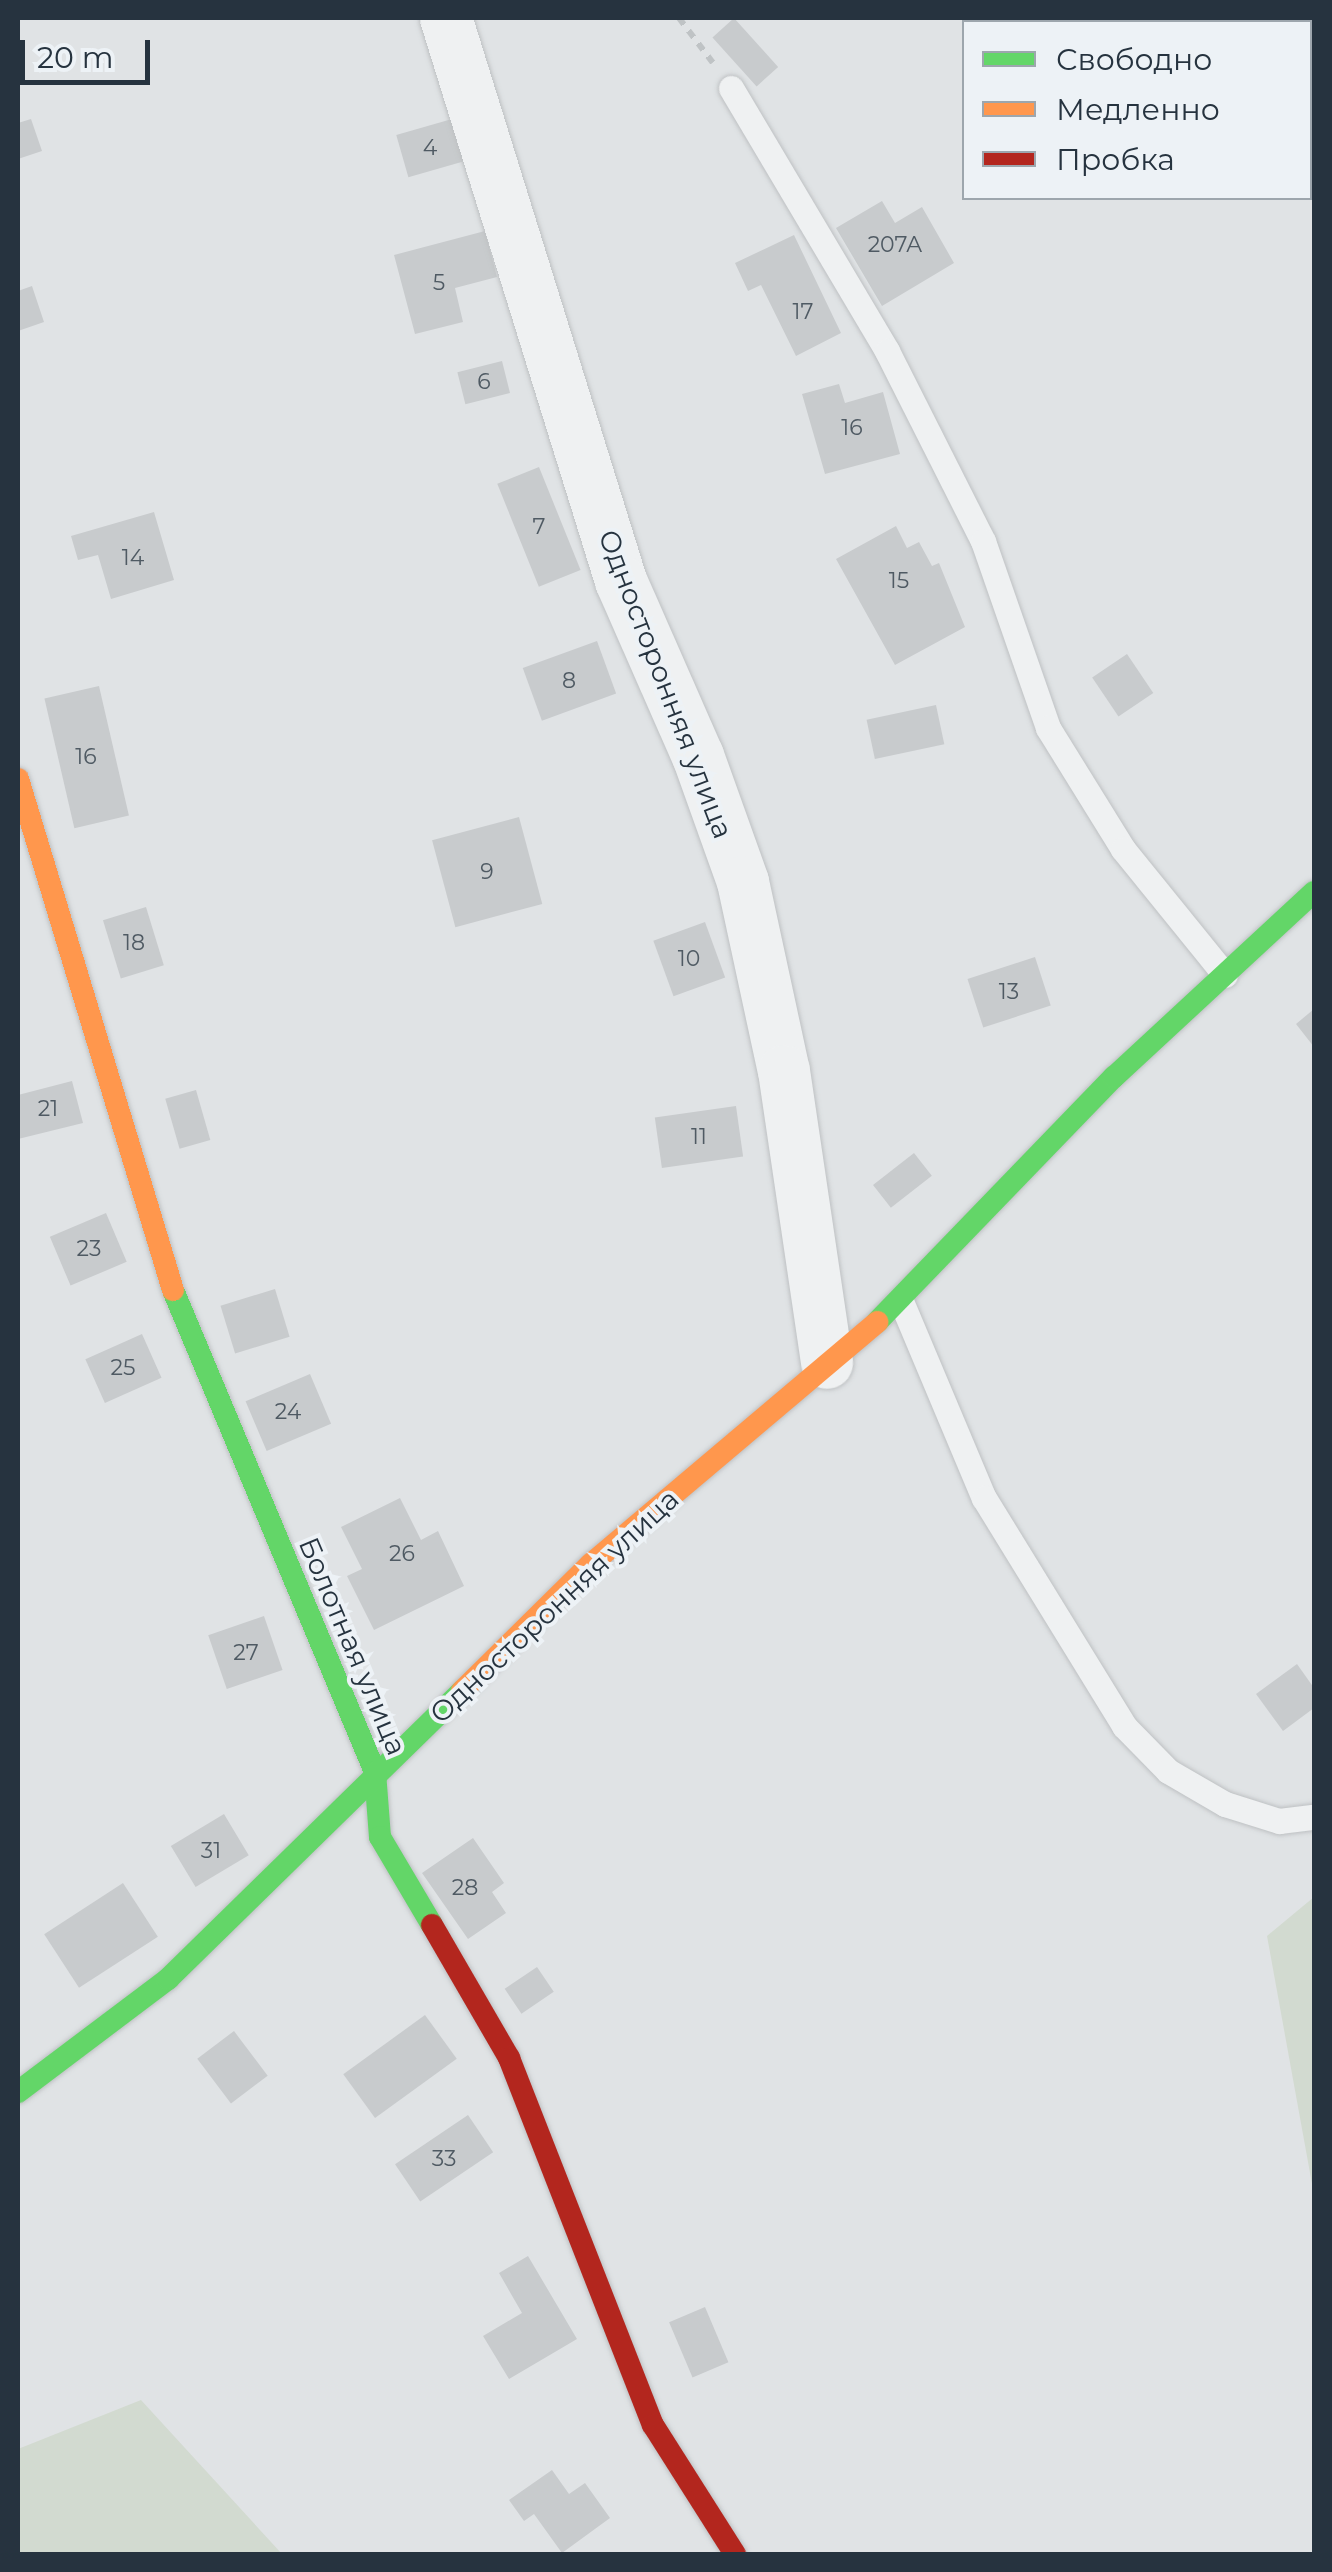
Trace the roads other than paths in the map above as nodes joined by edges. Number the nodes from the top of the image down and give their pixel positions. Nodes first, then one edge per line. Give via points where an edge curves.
1 (446, 18) edge
2 (731, 88) road end
3 (18, 779) edge
4 (1314, 892) edge
5 (1225, 974) junction
6 (901, 1301) junction
7 (828, 1364) junction
8 (376, 1772) junction
9 (1314, 1818) edge
10 (18, 2092) edge
11 (735, 2554) edge

1 - 7 street, Односторонняя улица via 621,580 698,756 743,882 784,1071
2 - 5 lane via 888,352 983,541 1048,728 1123,849
3 - 8 street, Болотная улица via 183,1322
4 - 5 street, Односторонняя улица
5 - 6 street, Односторонняя улица via 1114,1077
6 - 7 street, Односторонняя улица
6 - 9 lane via 984,1498 1124,1726 1168,1770 1225,1804 1278,1820
7 - 8 street, Односторонняя улица via 591,1564
8 - 10 street, Односторонняя улица via 168,1980
8 - 11 street, Болотная улица via 380,1837 509,2058 654,2425

